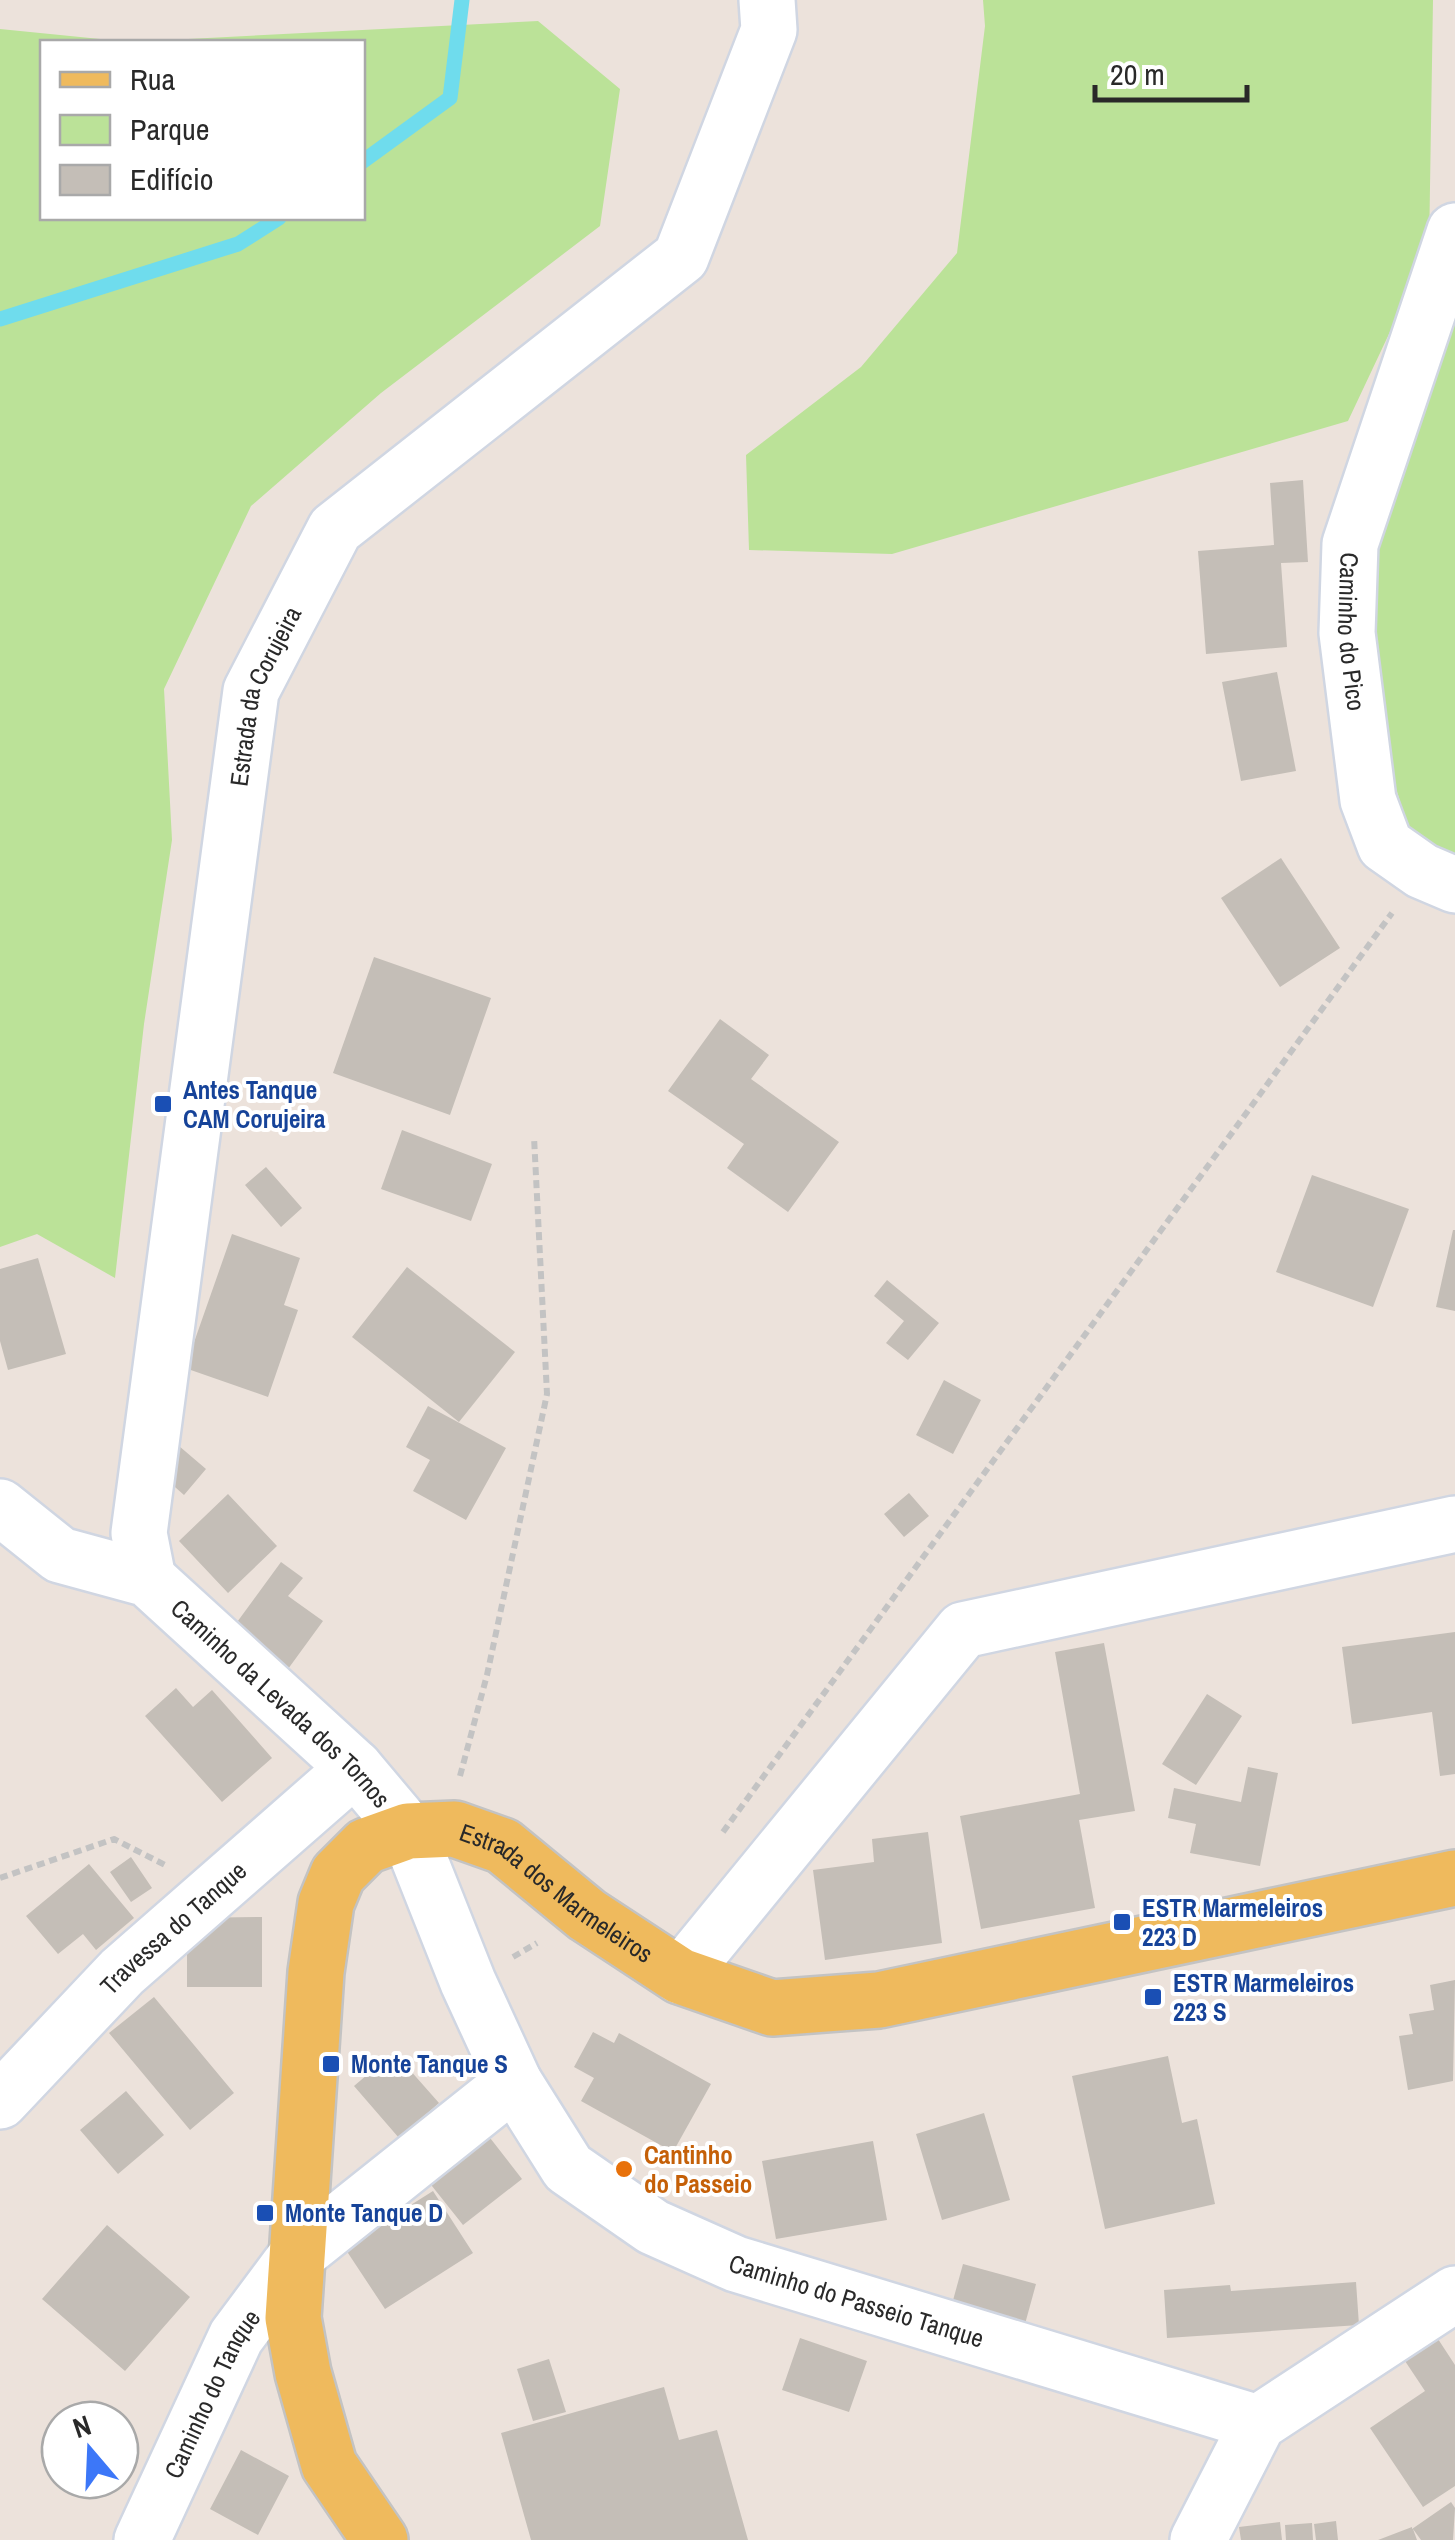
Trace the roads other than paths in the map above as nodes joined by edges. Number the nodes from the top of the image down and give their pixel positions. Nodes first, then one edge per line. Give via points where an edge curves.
1 (768, 0) edge
2 (1455, 232) edge
3 (1439, 878) edge
4 (0, 1508) edge
5 (1455, 1524) edge
6 (148, 1579) junction
7 (355, 1768) junction
8 (426, 1830) junction
9 (1455, 1878) edge
10 (680, 1976) junction
11 (514, 2082) junction
12 (0, 2100) edge
13 (297, 2255) junction
14 (1455, 2294) edge
15 (1258, 2422) junction
16 (142, 2540) edge
17 (380, 2540) edge
18 (1198, 2540) edge

1 - 6 street, Estrada da Corujeira via 769,30 681,257 335,529 251,691 138,1533
2 - 3 street, Caminho do Pico via 1350,544 1347,633 1368,800 1385,845
4 - 6 street via 60,1555
5 - 10 street via 962,1630
6 - 7 street, Caminho da Levada dos Tornos
7 - 8 street, Caminho da Levada dos Tornos
7 - 12 street, Travessa do Tanque via 122,1972
8 - 10 main road, Estrada dos Marmeleiros via 455,1829 502,1846 587,1915
8 - 11 street, Caminho do Passeio Tanque via 468,1982
8 - 13 main road via 366,1846 338,1874 326,1903
9 - 10 main road, Estrada dos Marmeleiros via 879,2000 772,2008
11 - 13 street
11 - 15 street, Caminho do Passeio Tanque via 568,2168 653,2227 736,2264
13 - 16 street, Caminho do Tanque via 236,2337
13 - 17 main road via 293,2318 329,2465
14 - 15 street
15 - 18 street

